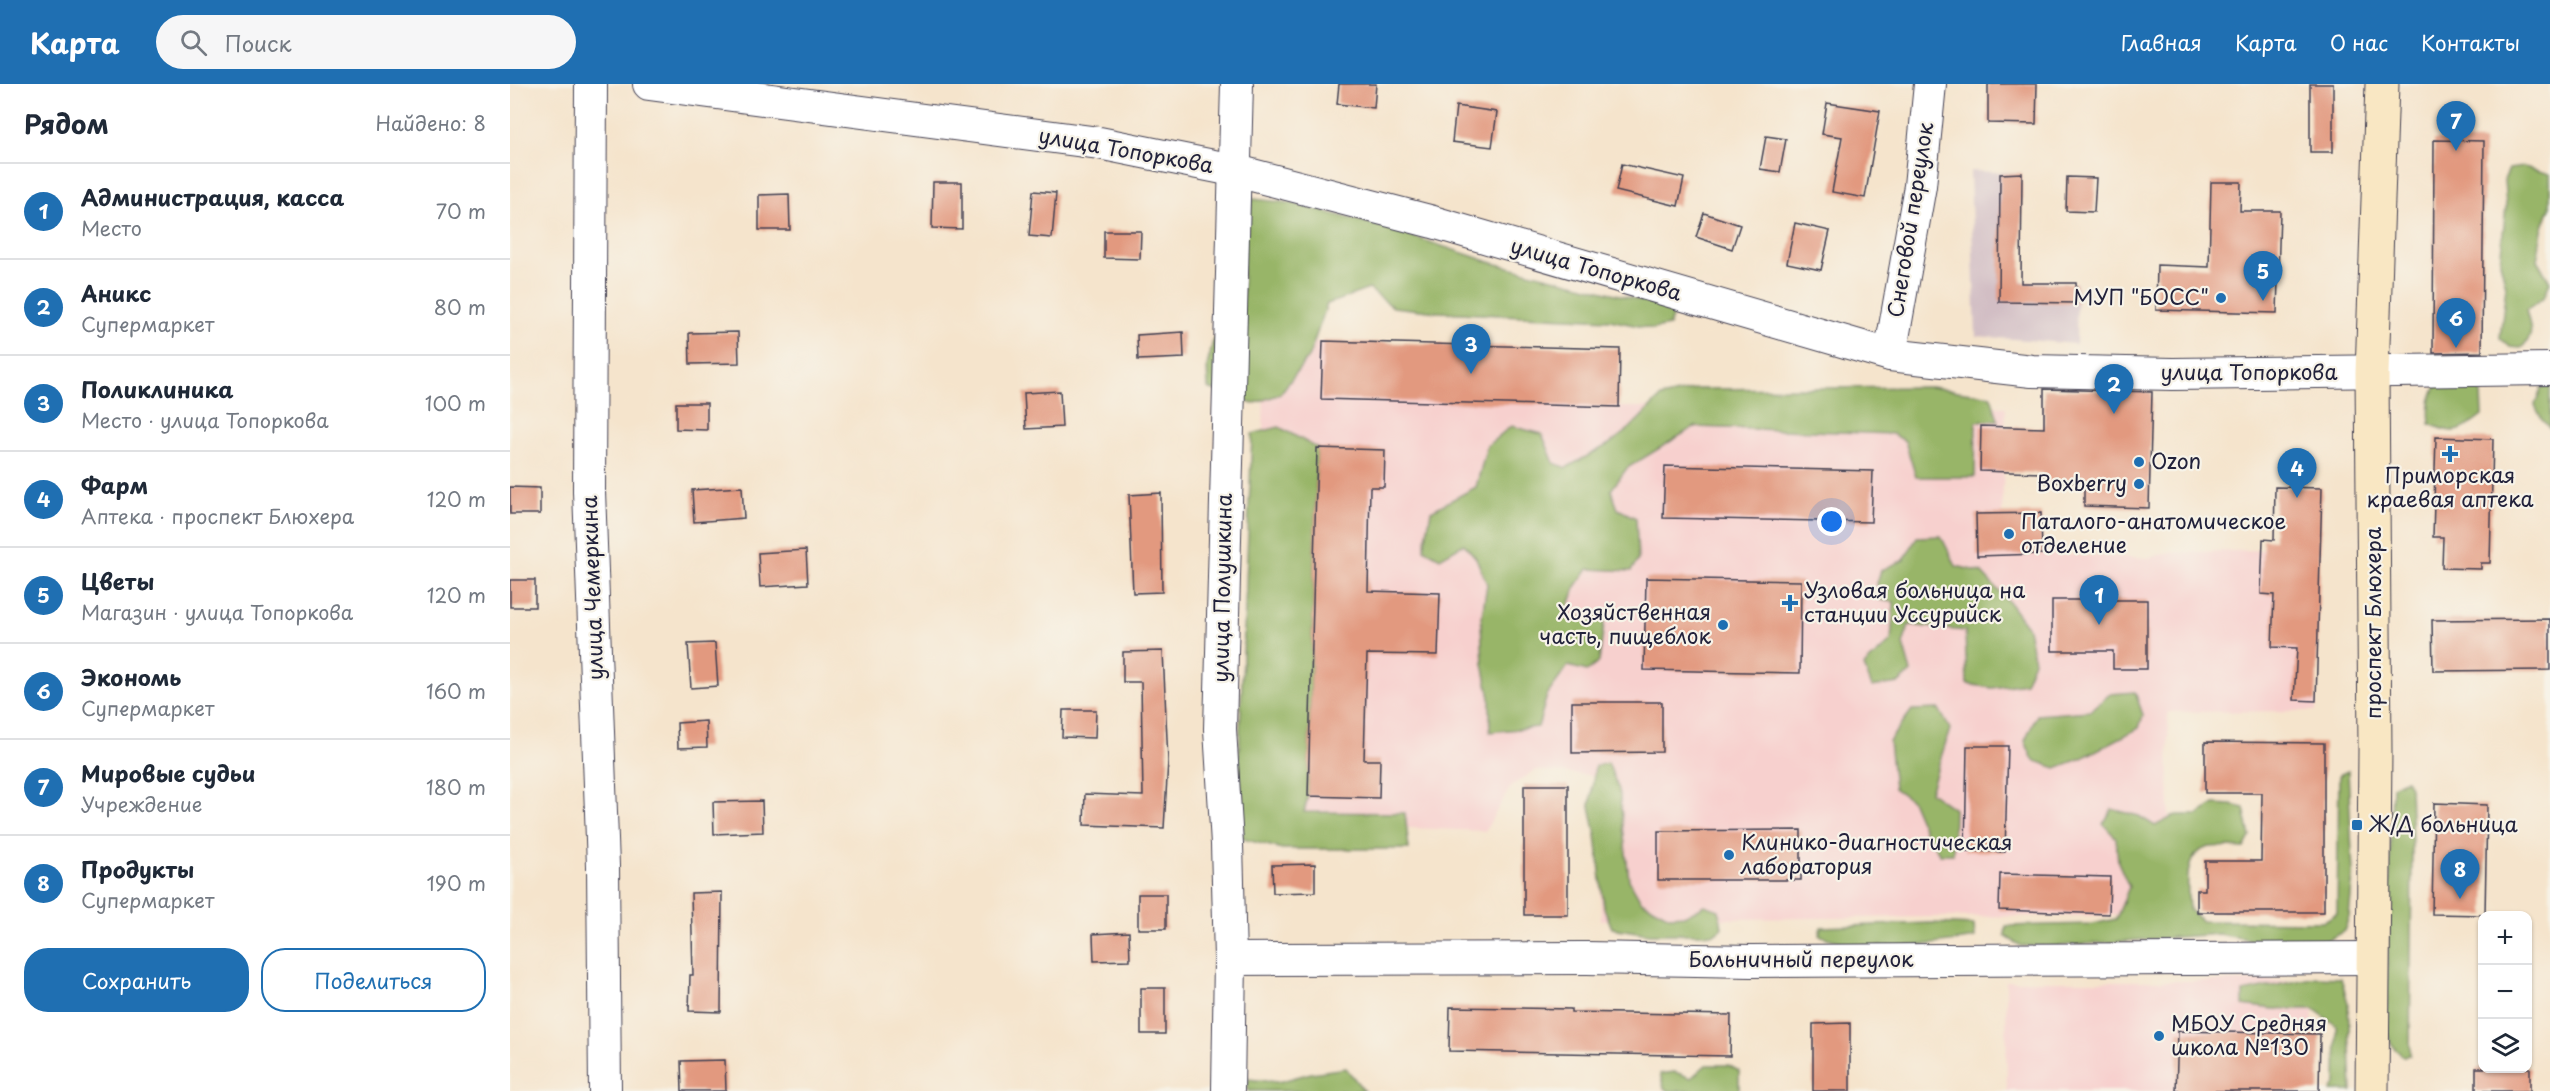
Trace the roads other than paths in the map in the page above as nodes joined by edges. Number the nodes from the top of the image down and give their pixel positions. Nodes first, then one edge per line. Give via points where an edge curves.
1 (591, 84) edge
2 (649, 84) edge
3 (1237, 84) edge
4 (1930, 84) edge
5 (2382, 84) edge
6 (1233, 170) junction
7 (1890, 355) junction
8 (2550, 369) edge
9 (2372, 373) junction
10 (2373, 958) junction
11 (1230, 959) junction
12 (606, 1091) edge
13 (1228, 1091) edge
14 (2372, 1091) edge

1 - 12 street, улица Чемеркина via 589,491 603,866
2 - 6 street, улица Топоркова via 1099,143
3 - 6 street, улица Полушкина
4 - 7 street, Снеговой переулок via 1920,186
5 - 9 main road, проспект Блюхера
6 - 7 street, улица Топоркова via 1399,213
6 - 11 street, улица Полушкина via 1220,729
7 - 9 street, улица Топоркова via 2032,371
8 - 9 street, улица Топоркова
9 - 10 main road, проспект Блюхера
10 - 11 street, Больничный переулок
10 - 14 main road, проспект Блюхера
11 - 13 street, улица Полушкина

